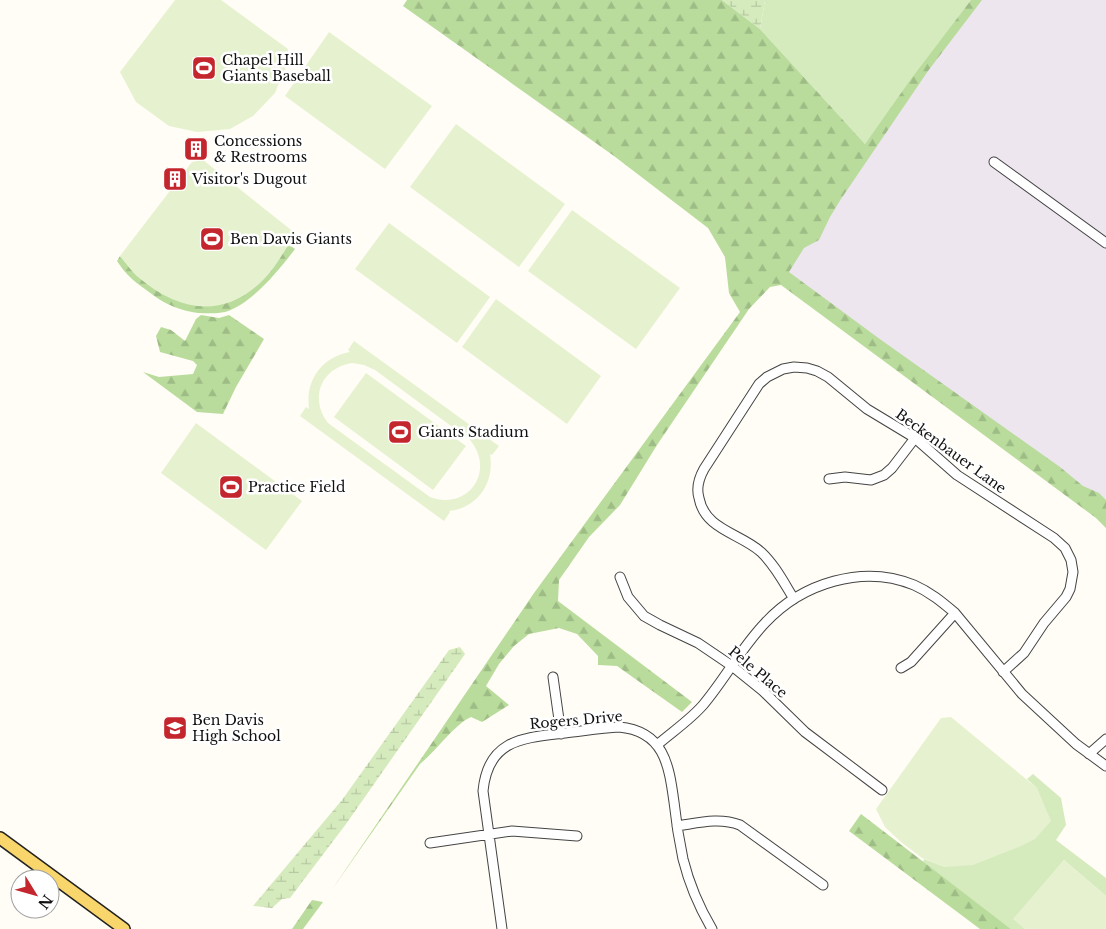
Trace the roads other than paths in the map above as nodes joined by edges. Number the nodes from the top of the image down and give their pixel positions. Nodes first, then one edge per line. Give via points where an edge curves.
1 (994, 162) dead end
2 (1106, 243) edge
3 (915, 438) junction
4 (829, 480) dead end
5 (620, 577) dead end
6 (794, 599) junction
7 (955, 613) junction
8 (732, 666) junction
9 (900, 668) dead end
10 (1003, 672) junction
11 (553, 677) dead end
12 (561, 734) junction
13 (1106, 739) edge
14 (657, 745) junction
15 (1089, 754) junction
16 (1106, 766) edge
17 (882, 790) dead end
18 (677, 826) junction
19 (489, 834) junction
20 (577, 836) dead end
21 (0, 838) edge
22 (430, 843) dead end
23 (823, 885) dead end
24 (124, 929) edge
25 (502, 929) edge
26 (712, 929) edge

1 - 2 street
3 - 4 street via 884,475 872,480 845,477
3 - 6 street, Beckenbauer Lane via 867,409 821,372 791,367 766,378 754,391 700,477 700,505 717,526 762,554
3 - 10 street, Beckenbauer Lane via 957,476 1056,539 1071,560 1073,579 1068,593 1024,653
5 - 8 street, Pele Place via 628,597 644,616 698,643
6 - 7 street via 835,580 880,576 919,588
6 - 8 street via 766,621
7 - 9 street via 915,658
7 - 10 street
8 - 14 street via 703,705
8 - 17 street, Pele Place via 805,732
10 - 15 street
11 - 12 street
12 - 14 street, Rogers Drive via 626,728 642,733
12 - 19 street, Rogers Drive via 521,739 503,749 492,762 483,791
13 - 15 street
14 - 18 street, Rogers Drive via 668,764
15 - 16 street
18 - 23 street via 718,820 740,825
18 - 26 street, Rogers Drive via 691,885
19 - 20 street via 521,831
19 - 22 street
19 - 25 street, Rogers Drive
21 - 24 main road

